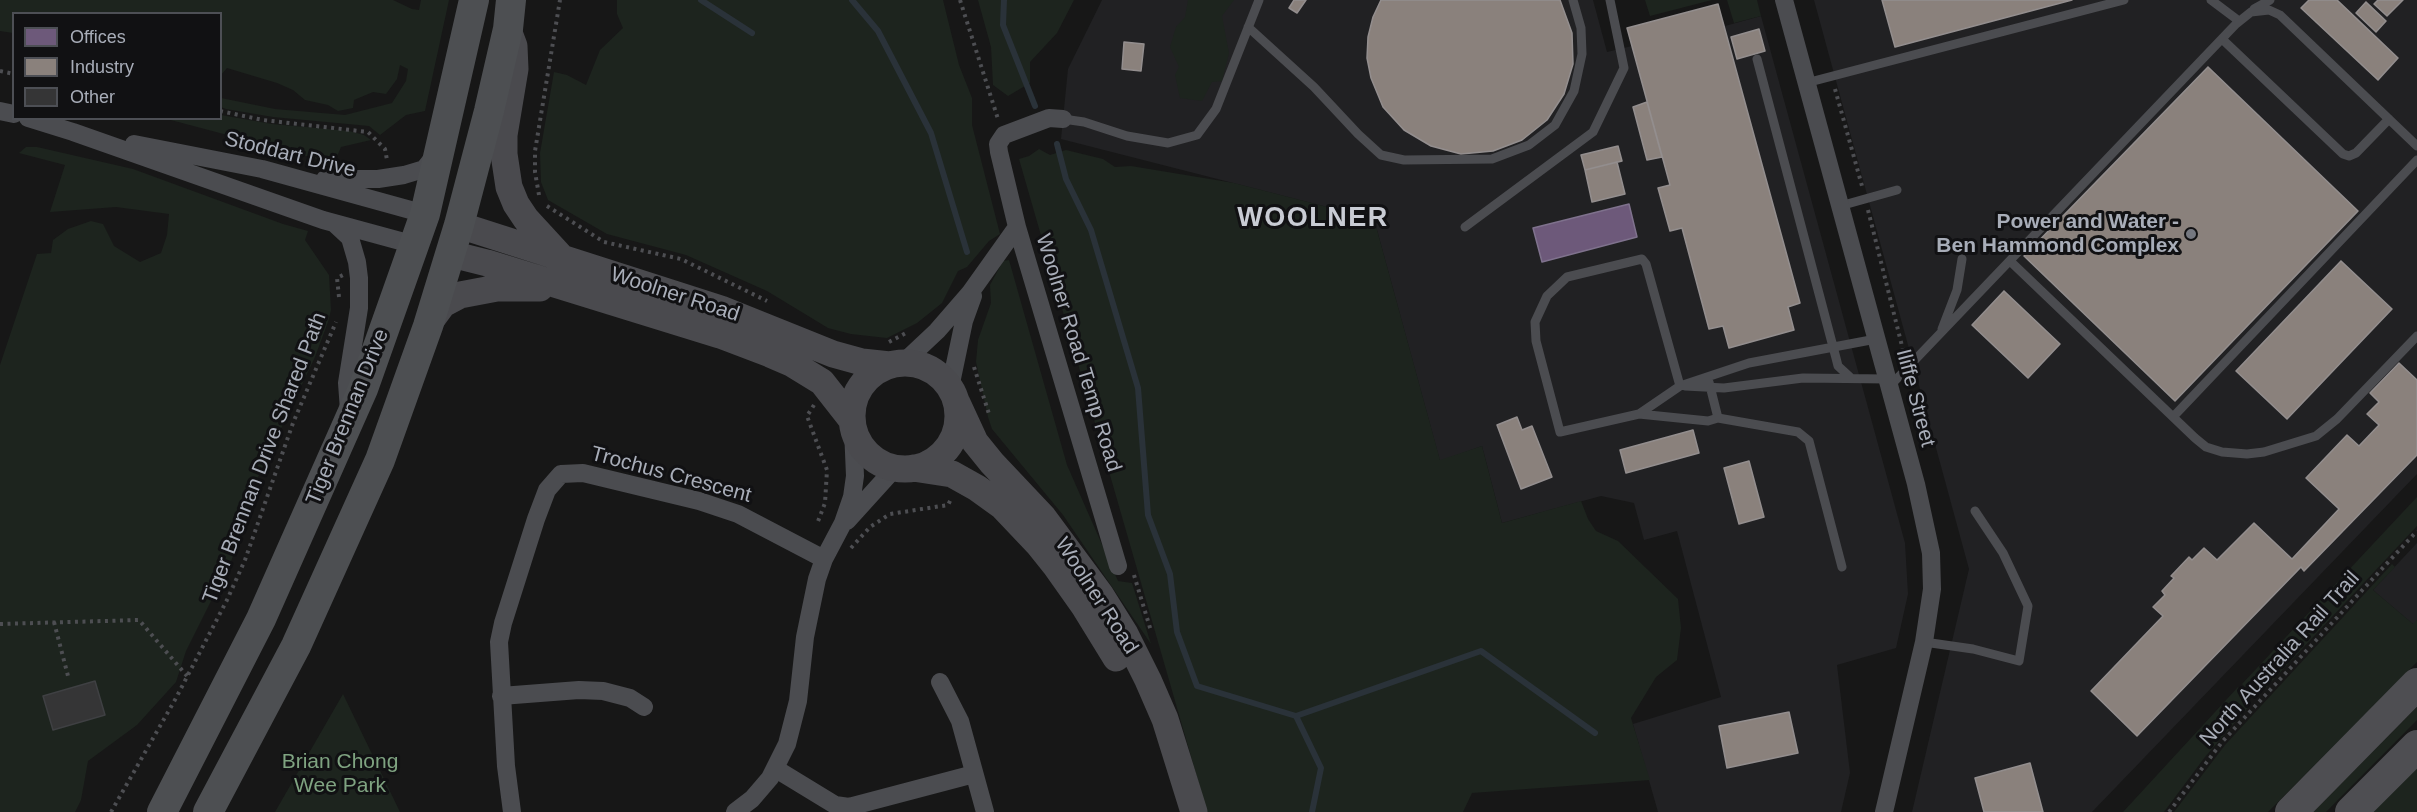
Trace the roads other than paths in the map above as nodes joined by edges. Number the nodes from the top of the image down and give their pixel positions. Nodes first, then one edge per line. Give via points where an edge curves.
1 (474, 0) edge
2 (511, 0) edge
3 (1260, 0) edge
4 (1573, 0) edge
5 (1610, 0) edge
6 (1784, 0) edge
7 (2124, 0) edge
8 (2211, 0) edge
9 (2270, 0) edge
10 (2243, 18) junction
11 (1248, 27) junction
12 (508, 29) junction
13 (2223, 39) junction
14 (1756, 59) dead end
15 (1806, 83) junction
16 (1063, 119) joint
17 (2389, 119) junction
18 (35, 120) edge
19 (74, 132) junction
20 (445, 132) junction
21 (2417, 146) edge
22 (2417, 160) edge
23 (294, 177) junction
24 (1897, 190) dead end
25 (1840, 206) junction
26 (425, 214) junction
27 (323, 220) junction
28 (459, 225) junction
29 (1017, 227) junction
30 (1465, 227) dead end
31 (415, 245) junction
32 (451, 254) junction
33 (562, 259) junction
34 (1962, 259) dead end
35 (2010, 261) junction
36 (985, 273) junction
37 (568, 288) junction
38 (428, 326) junction
39 (2417, 336) edge
40 (1876, 339) junction
41 (1936, 339) junction
42 (1834, 348) junction
43 (893, 357) junction
44 (1707, 377) junction
45 (1851, 378) junction
46 (1888, 383) junction
47 (1680, 386) junction
48 (1710, 388) junction
49 (953, 395) junction
50 (1639, 414) junction
51 (2173, 417) junction
52 (1718, 418) junction
53 (350, 422) junction
54 (852, 424) junction
55 (904, 468) junction
56 (1975, 511) dead end
57 (834, 540) junction
58 (824, 558) junction
59 (1118, 566) dead end
60 (1842, 567) dead end
61 (1924, 642) junction
62 (940, 682) dead end
63 (2417, 684) edge
64 (501, 696) junction
65 (644, 707) dead end
66 (2417, 746) edge
67 (776, 769) junction
68 (974, 774) junction
69 (162, 812) edge
70 (208, 812) edge
71 (512, 812) edge
72 (735, 812) edge
73 (985, 812) edge
74 (1178, 812) edge
75 (1194, 812) edge
76 (1884, 812) edge
77 (2291, 812) edge
78 (2351, 812) edge

1 - 20 main road, Tiger Brennan Drive
2 - 12 main road, Tiger Brennan Drive
3 - 11 lane
4 - 11 lane via 1581,28 1582,54 1575,91 1555,125 1529,145 1492,159 1404,160 1381,155
5 - 30 lane via 1624,68 1593,132
6 - 15 street, Iliffe Street
7 - 15 lane
8 - 10 lane
9 - 10 lane
10 - 13 lane
10 - 17 lane via 2265,9 2280,15
11 - 16 lane via 1216,109 1197,135 1168,143
12 - 28 main road, Tiger Brennan Drive
12 - 33 main road via 515,69 504,135 509,187 526,219
13 - 17 lane via 2343,154 2356,153
13 - 35 lane
14 - 42 lane
15 - 25 street, Iliffe Street
16 - 29 street, Woolner Road Temp Road via 1049,118 1002,144
17 - 21 lane
18 - 19 street, Stoddart Drive
19 - 23 street, Stoddart Drive
19 - 27 street, Stoddart Drive
20 - 23 street via 430,163 416,173 357,180
20 - 26 main road, Tiger Brennan Drive
22 - 51 lane
23 - 26 street, Stoddart Drive
24 - 25 lane
25 - 40 street, Iliffe Street
26 - 28 main road
26 - 31 main road, Tiger Brennan Drive
27 - 31 street, Stoddart Drive
27 - 53 street via 339,226 350,238 358,267 359,308 347,383
28 - 32 main road, Tiger Brennan Drive
28 - 33 main road, Woolner Road
29 - 36 street
29 - 59 street, Woolner Road Temp Road
31 - 32 main road
31 - 53 main road, Tiger Brennan Drive
32 - 37 main road, Woolner Road
32 - 38 main road, Tiger Brennan Drive
33 - 43 main road, Woolner Road via 721,309 840,356 862,362
34 - 41 lane via 1953,303
35 - 41 lane
35 - 51 lane
36 - 43 street via 933,335
36 - 49 street via 968,308
37 - 38 main road via 515,287 471,292 443,304
37 - 54 main road, Woolner Road via 720,335 790,363 825,386
38 - 70 main road, Tiger Brennan Drive via 380,460 305,626
39 - 51 lane via 2327,429 2304,441 2255,454 2222,452 2202,444
40 - 42 lane
40 - 46 street, Iliffe Street
41 - 46 lane
42 - 44 lane via 1749,363
42 - 45 lane via 1838,366
43 - 49 main road via 941,376
43 - 54 main road via 862,384 854,399
44 - 47 lane
44 - 48 lane
45 - 46 lane
45 - 48 lane via 1803,378
46 - 61 street, Iliffe Street via 1931,553 1932,589
47 - 48 lane
47 - 50 lane
47 - 50 lane via 1642,259 1568,277 1547,296 1535,322 1536,341 1560,432
48 - 52 lane
49 - 55 main road via 957,427 950,443 935,459
49 - 75 main road, Woolner Road via 975,442 1049,525 1125,634 1165,719
50 - 52 lane via 1708,421
52 - 60 lane via 1798,432 1809,441
53 - 69 main road, Tiger Brennan Drive via 261,619
54 - 55 main road via 857,441 871,458
54 - 57 street via 854,488
55 - 57 street via 853,514
55 - 74 main road, Woolner Road via 944,472 961,479 989,496 1027,532 1107,641 1147,720
56 - 61 lane via 2003,553 2028,606 2019,661
57 - 58 street
58 - 64 street, Trochus Crescent via 759,523 699,501 583,473 561,474 543,500 503,623 499,642
58 - 67 street via 810,606 795,714
61 - 76 street, Iliffe Street
62 - 68 street via 960,720
63 - 77 highway
64 - 65 street via 603,691 630,698
64 - 71 street, Trochus Crescent
66 - 78 highway
67 - 68 street via 835,805 849,807
67 - 72 street via 752,799
68 - 73 street

